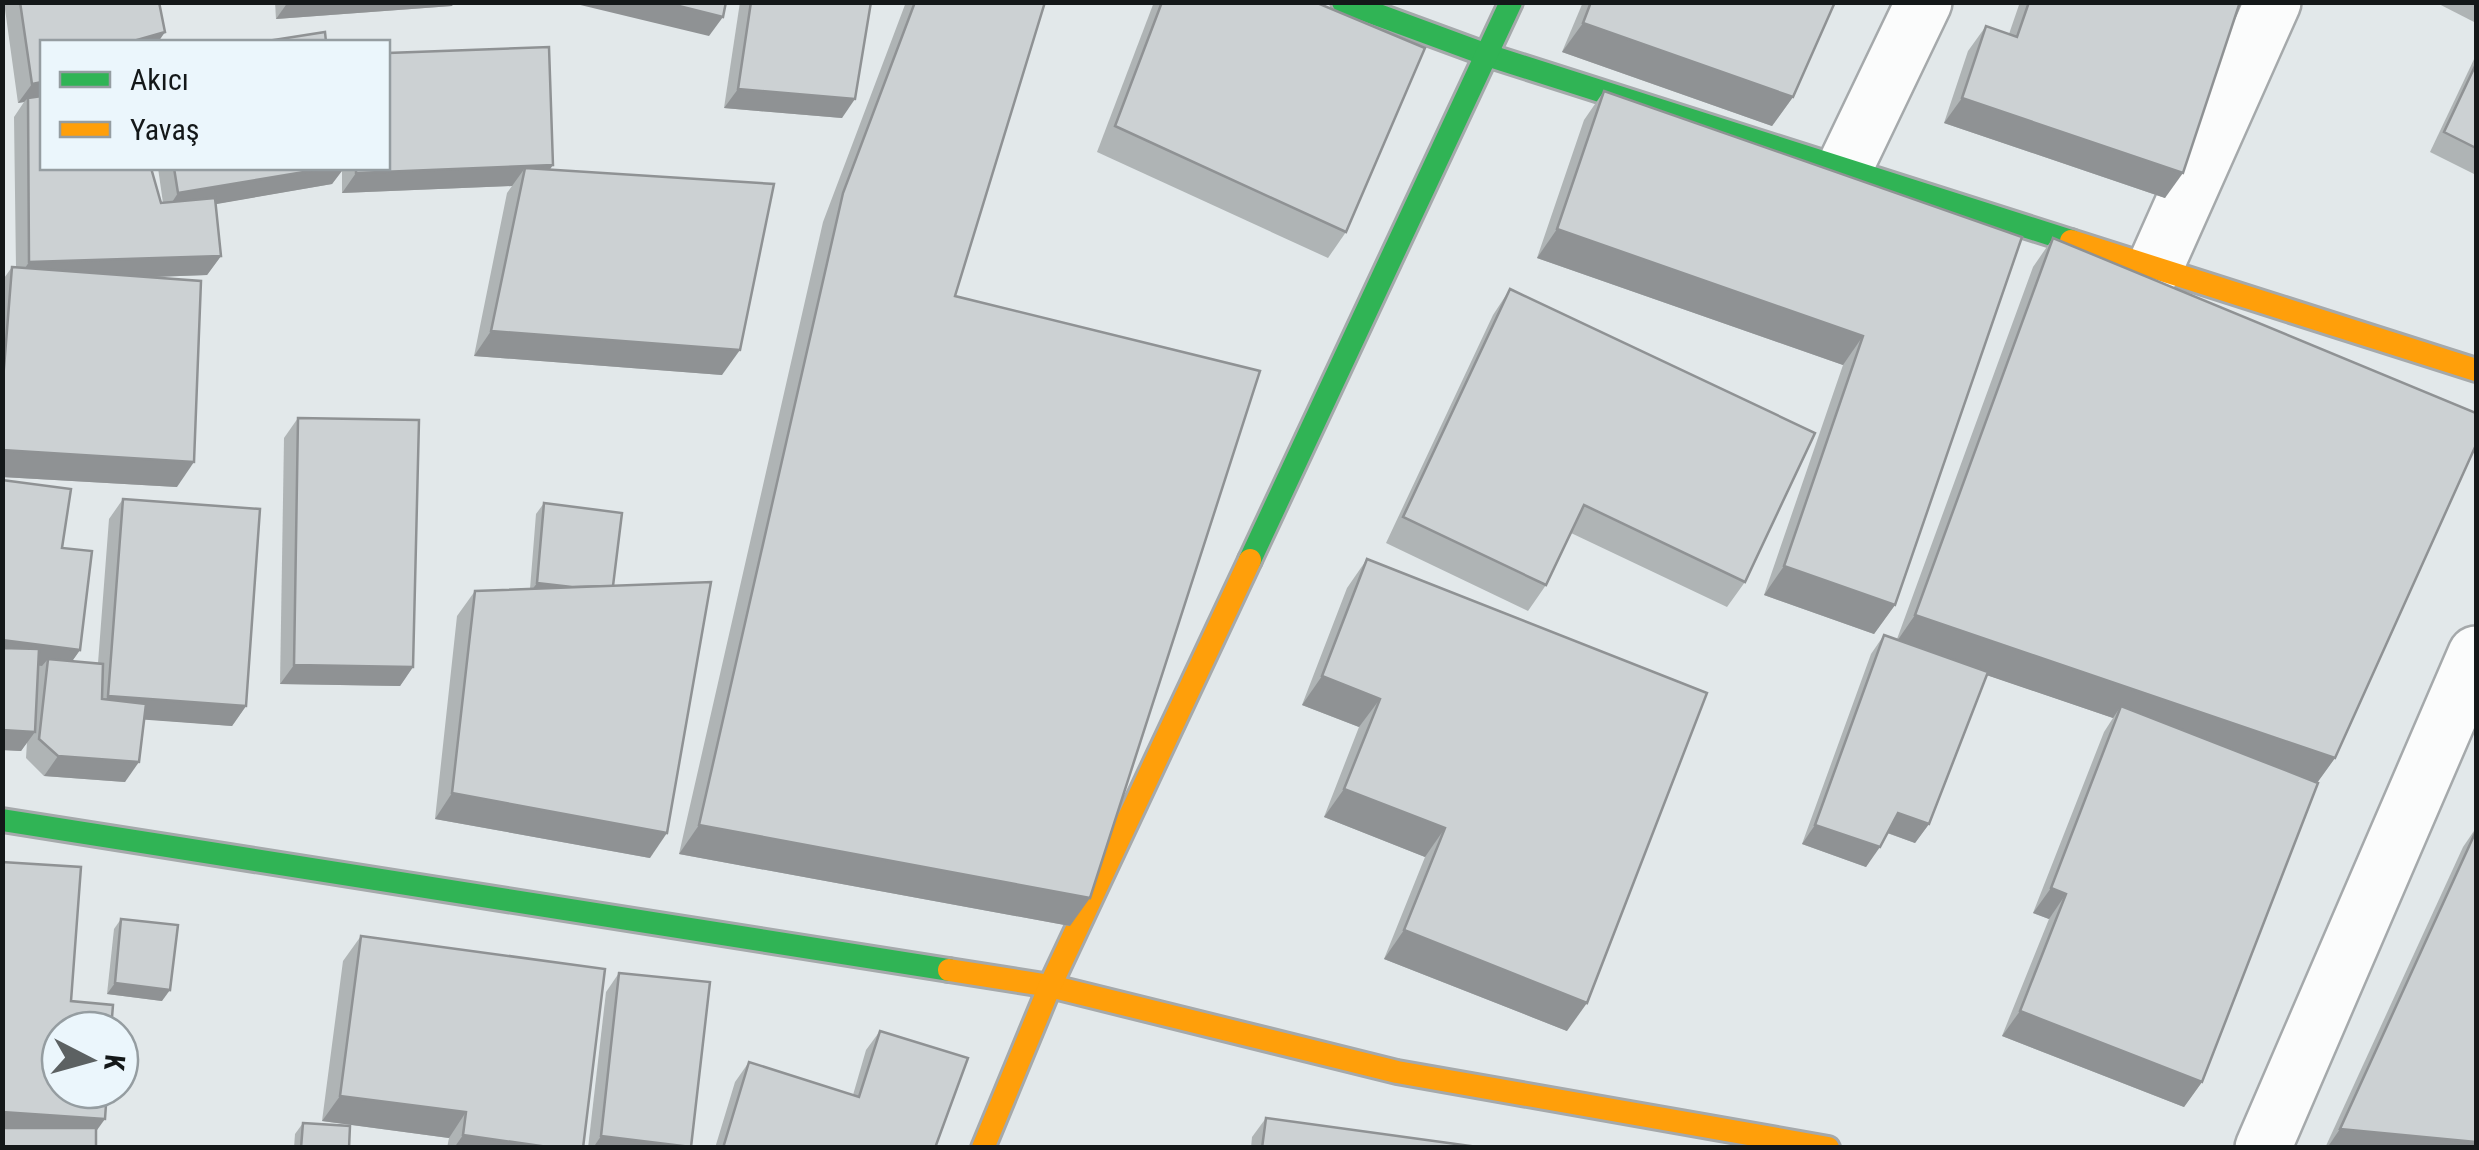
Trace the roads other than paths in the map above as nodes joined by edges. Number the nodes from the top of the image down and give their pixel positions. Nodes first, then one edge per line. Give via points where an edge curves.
1 (1343, 2) edge
2 (1511, 2) edge
3 (1924, 2) edge
4 (2274, 2) edge
5 (1487, 55) junction
6 (1844, 168) junction
7 (2155, 268) junction
8 (2476, 370) edge
9 (2476, 654) edge
10 (2, 820) edge
11 (1050, 986) junction
12 (983, 1148) edge
13 (1828, 1148) edge
14 (2263, 1148) edge

1 - 5 street
2 - 5 street
3 - 6 street
4 - 7 street
5 - 6 street
5 - 11 street
6 - 7 street
7 - 8 street
9 - 14 street
10 - 11 street
11 - 12 street
11 - 13 street via 1396,1072

